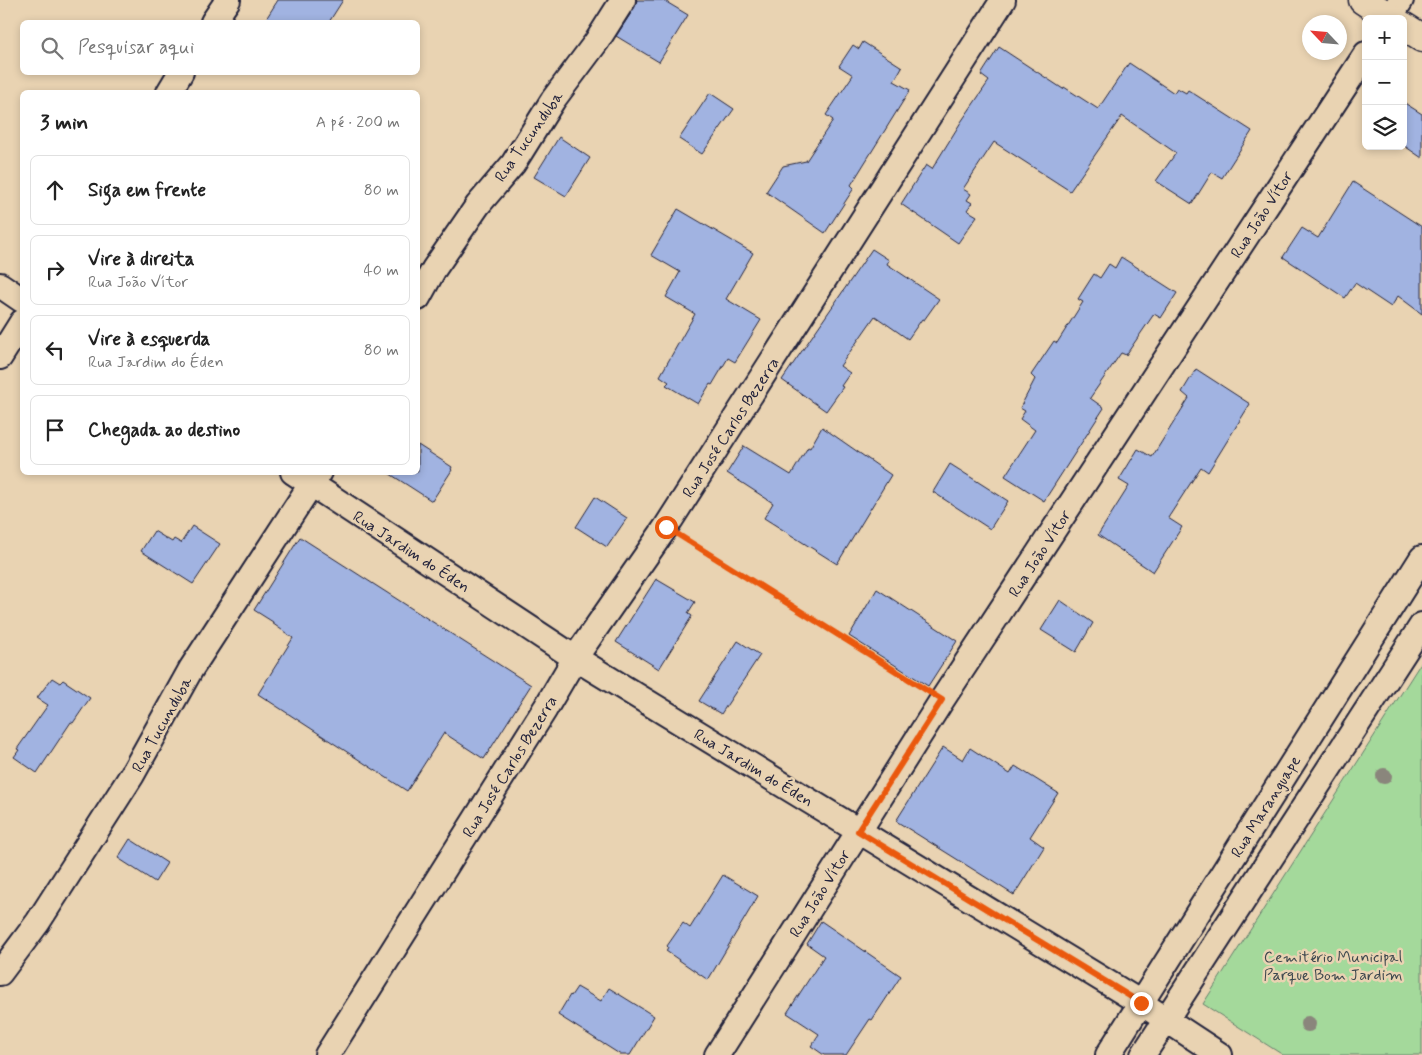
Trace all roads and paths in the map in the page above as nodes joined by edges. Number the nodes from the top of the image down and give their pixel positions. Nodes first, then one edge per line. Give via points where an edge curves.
1 (228, 0) edge
2 (622, 0) edge
3 (1003, 0) edge
4 (1363, 0) edge
5 (1393, 15) edge
6 (214, 20) edge
7 (1407, 26) edge
8 (1422, 38) edge
9 (1362, 60) edge
10 (180, 75) edge
11 (170, 90) edge
12 (0, 285) edge
13 (420, 294) edge
14 (20, 299) edge
15 (20, 325) edge
16 (0, 357) edge
17 (308, 476) edge
18 (666, 527) junction
19 (1422, 558) edge
20 (1422, 625) edge
21 (575, 658) junction
22 (942, 700) junction
23 (858, 831) junction
24 (0, 973) edge
25 (1141, 1003) junction
26 (1166, 1019) junction
27 (327, 1055) edge
28 (717, 1055) edge
29 (1108, 1055) edge
30 (1143, 1055) edge
31 (1220, 1055) edge

1 - 6 street
2 - 13 street, Rua Tucunduba via 598,41 552,100 513,164 478,205
3 - 18 street, Rua José Carlos Bezerra
4 - 5 street
7 - 8 street
9 - 22 street, Rua João Vítor
10 - 11 street
12 - 14 street
15 - 16 street
17 - 21 street, Rua Jardim do Éden
17 - 24 street, Rua Tucunduba via 191,669 132,775 38,922
18 - 21 street, Rua José Carlos Bezerra
18 - 22 path
19 - 25 street, Rua Maranguape
20 - 26 street, Rua Maranguape
21 - 23 street, Rua Jardim do Éden
21 - 27 street, Rua José Carlos Bezerra
22 - 23 street, Rua João Vítor
23 - 25 street, Rua Jardim do Éden
23 - 28 street, Rua João Vítor
25 - 26 street, Rua Jardim do Éden
25 - 29 street, Rua Maranguape
26 - 30 street, Rua Maranguape
26 - 31 street, Rua Jardim do Éden

